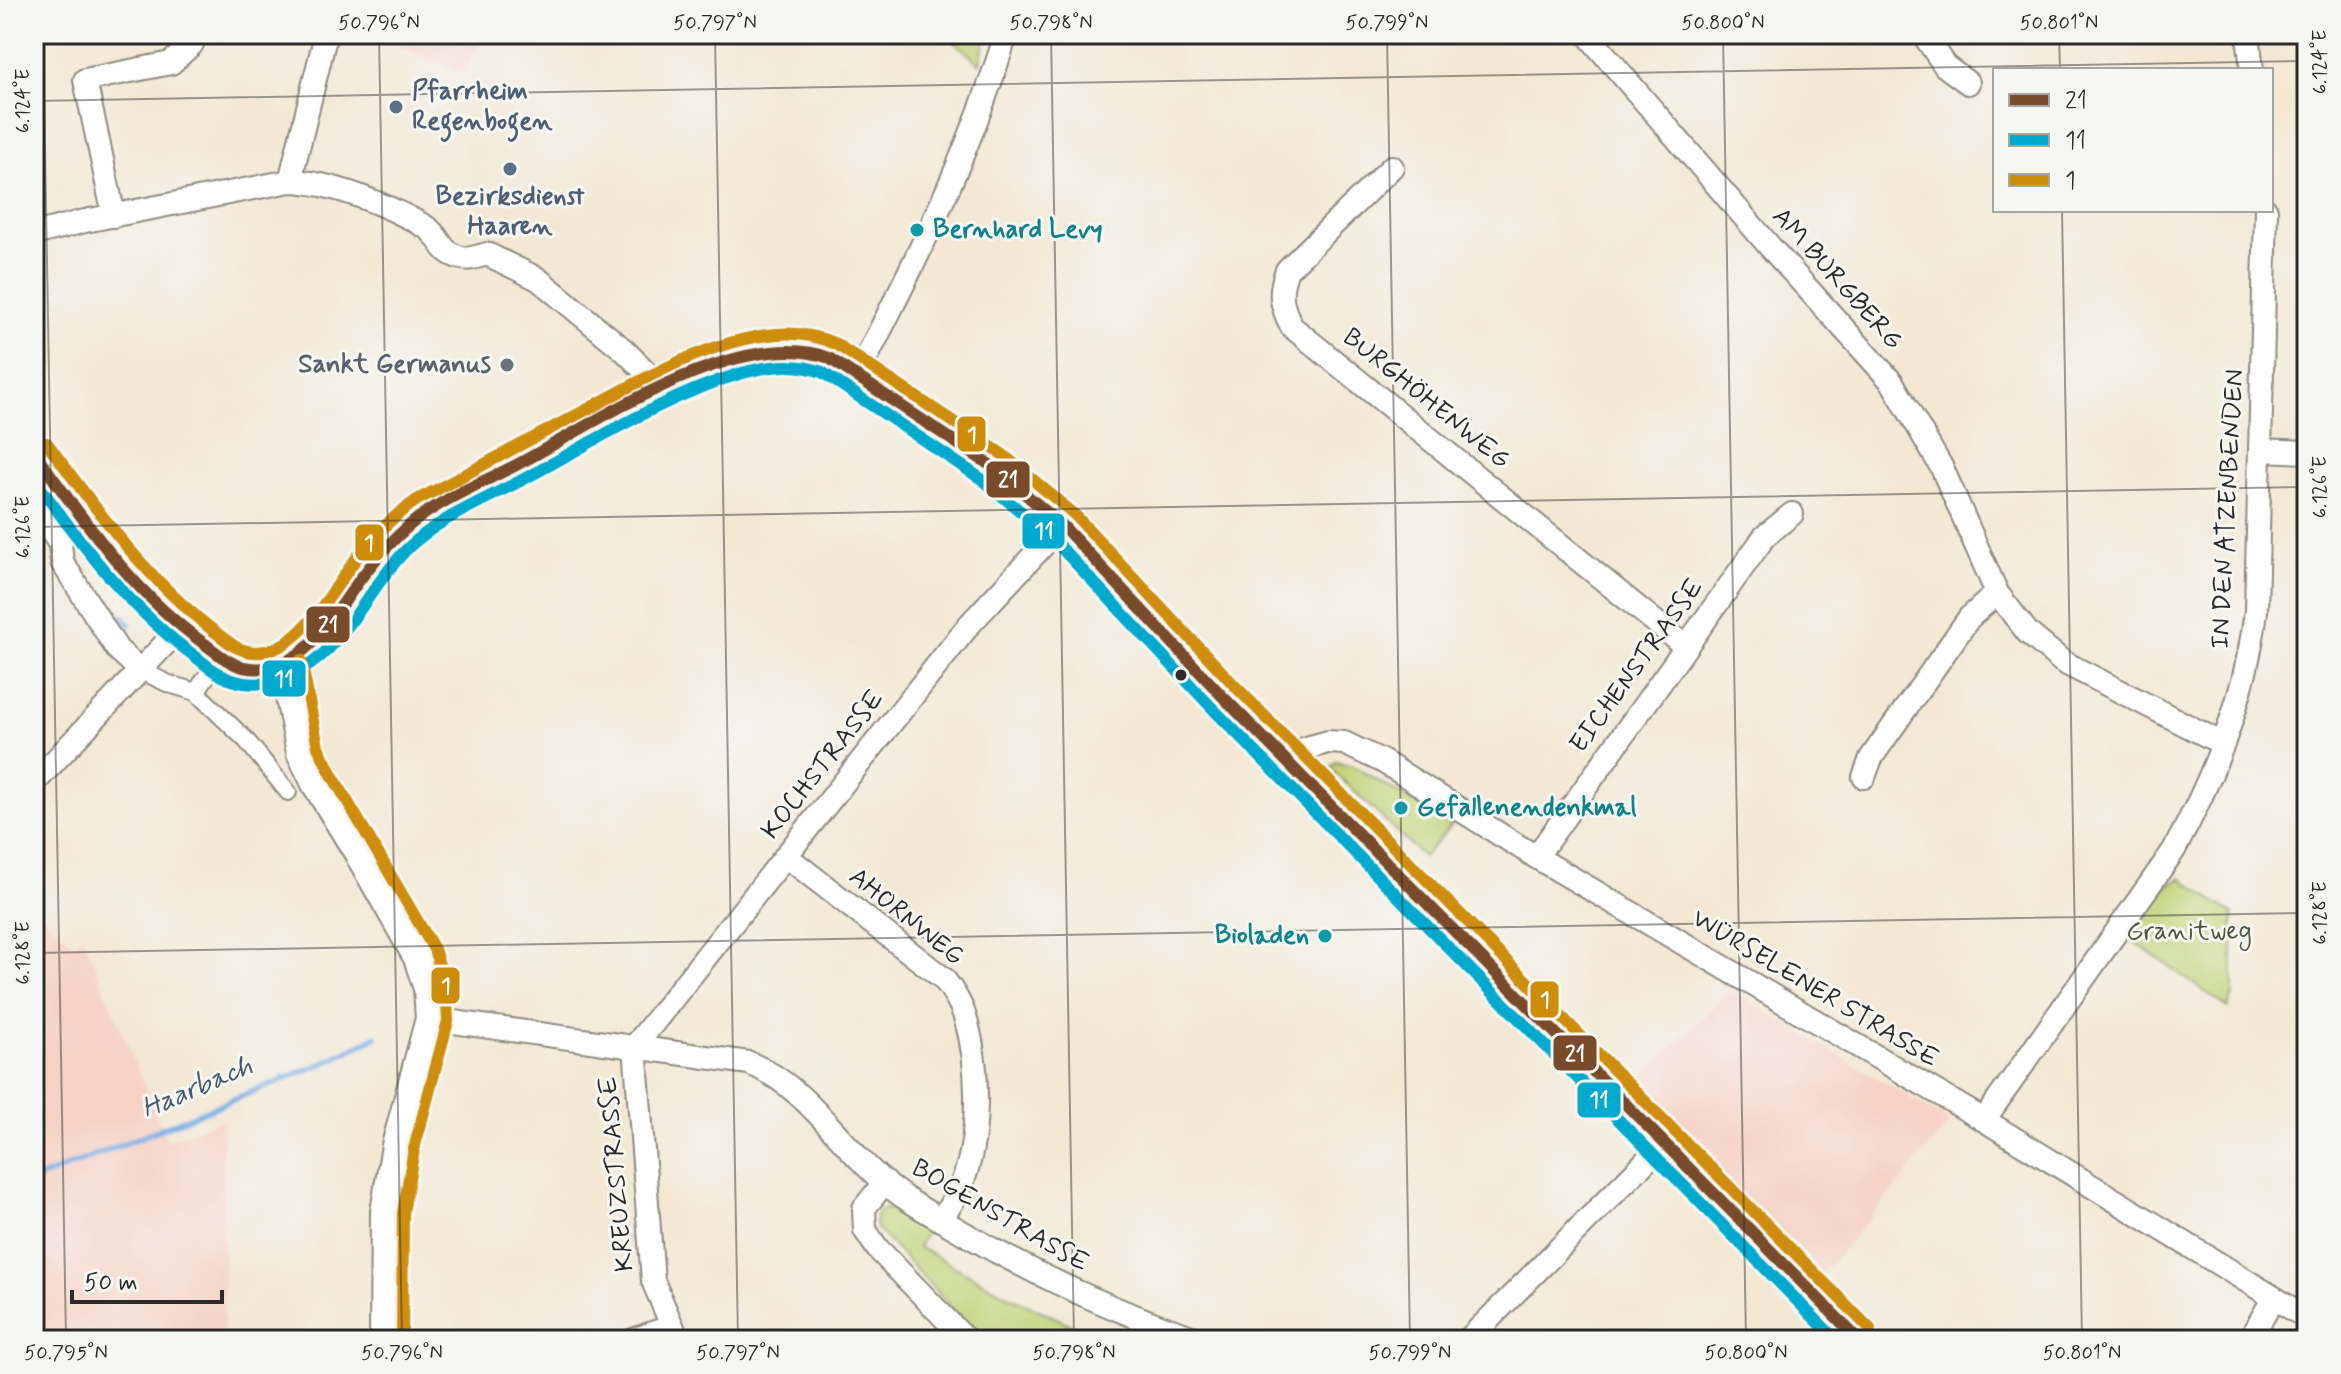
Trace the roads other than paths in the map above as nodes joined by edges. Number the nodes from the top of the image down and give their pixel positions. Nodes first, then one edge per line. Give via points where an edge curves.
1 (194, 34) edge
2 (326, 34) edge
3 (1006, 34) edge
4 (1020, 34) edge
5 (1587, 34) edge
6 (1923, 34) edge
7 (2248, 34) edge
8 (2252, 68) edge
9 (995, 70) junction
10 (1968, 83) dead end
11 (1392, 167) dead end
12 (290, 181) junction
13 (2266, 212) edge
14 (114, 216) junction
15 (34, 234) edge
16 (857, 376) junction
17 (662, 388) junction
18 (2260, 450) junction
19 (34, 452) edge
20 (2307, 452) edge
21 (58, 484) junction
22 (34, 506) edge
23 (1792, 514) dead end
24 (87, 523) junction
25 (1062, 525) junction
26 (60, 544) junction
27 (1997, 593) junction
28 (181, 627) junction
29 (1685, 646) junction
30 (221, 655) junction
31 (285, 663) junction
32 (140, 670) junction
33 (196, 692) junction
34 (2223, 744) junction
35 (1291, 764) junction
36 (1864, 777) dead end
37 (34, 783) edge
38 (288, 792) dead end
39 (786, 856) junction
40 (1536, 857) junction
41 (432, 1019) junction
42 (635, 1046) junction
43 (1984, 1120) junction
44 (1663, 1144) junction
45 (885, 1182) junction
46 (941, 1220) junction
47 (2274, 1298) junction
48 (2307, 1318) edge
49 (675, 1333) edge
50 (386, 1340) edge
51 (633, 1340) edge
52 (966, 1340) edge
53 (1200, 1340) edge
54 (1468, 1340) edge
55 (1859, 1340) edge
56 (2249, 1340) edge

1 - 14 street via 192,44 171,63 85,80
2 - 12 street
3 - 9 street
4 - 9 street
5 - 27 street, AM BURGBERG via 1892,382 1942,468
6 - 10 street via 1945,66
7 - 8 street
9 - 16 street via 924,245
11 - 29 street, BURGHÖHENWEG via 1287,270 1280,286 1281,306 1292,327
12 - 14 street
12 - 17 street via 342,189 429,229 443,250 466,260 487,254 538,279
13 - 18 street, IN DEN ATZENBENDEN
14 - 15 street
16 - 17 main road via 820,354 782,349 718,364
16 - 25 main road via 993,467
17 - 31 main road via 397,533 310,645
18 - 20 street
18 - 34 street, IN DEN ATZENBENDEN via 2251,654
19 - 21 main road
21 - 22 street
21 - 24 main road
22 - 26 street
23 - 29 street, EICHENSTRASSE via 1765,536
24 - 26 street
24 - 28 main road via 152,602
25 - 35 main road
25 - 39 street, KOCHSTRASSE via 969,625
26 - 32 street via 62,562 117,649
27 - 34 street, AM BURGBERG via 2028,633 2063,662
27 - 36 street via 1969,618 1871,758
28 - 30 main road
28 - 32 street
29 - 40 street, EICHENSTRASSE
30 - 31 main road via 250,667
30 - 33 street
31 - 41 main road via 303,752 420,957
32 - 33 street
32 - 37 street
33 - 38 street via 246,740
34 - 43 street, IN DEN ATZENBENDEN via 2174,850
35 - 40 street, WÜRSELENER STRASSE via 1319,742 1344,743
35 - 44 main road
39 - 42 street, KOCHSTRASSE
39 - 46 street, AHORNWEG via 944,979 966,1017 975,1077 973,1138 961,1187
40 - 43 street, WÜRSELENER STRASSE
41 - 42 street, BOGENSTRASSE
41 - 50 main road via 398,1146 387,1212
42 - 45 street, BOGENSTRASSE via 749,1063 772,1073
42 - 49 street, KREUZSTRASSE via 653,1281
43 - 47 street, WÜRSELENER STRASSE
44 - 54 street
44 - 55 main road
45 - 46 street, BOGENSTRASSE
45 - 52 street via 864,1208 865,1230
46 - 53 street, BOGENSTRASSE via 1062,1287
47 - 48 street, WÜRSELENER STRASSE
47 - 56 street
49 - 51 street

